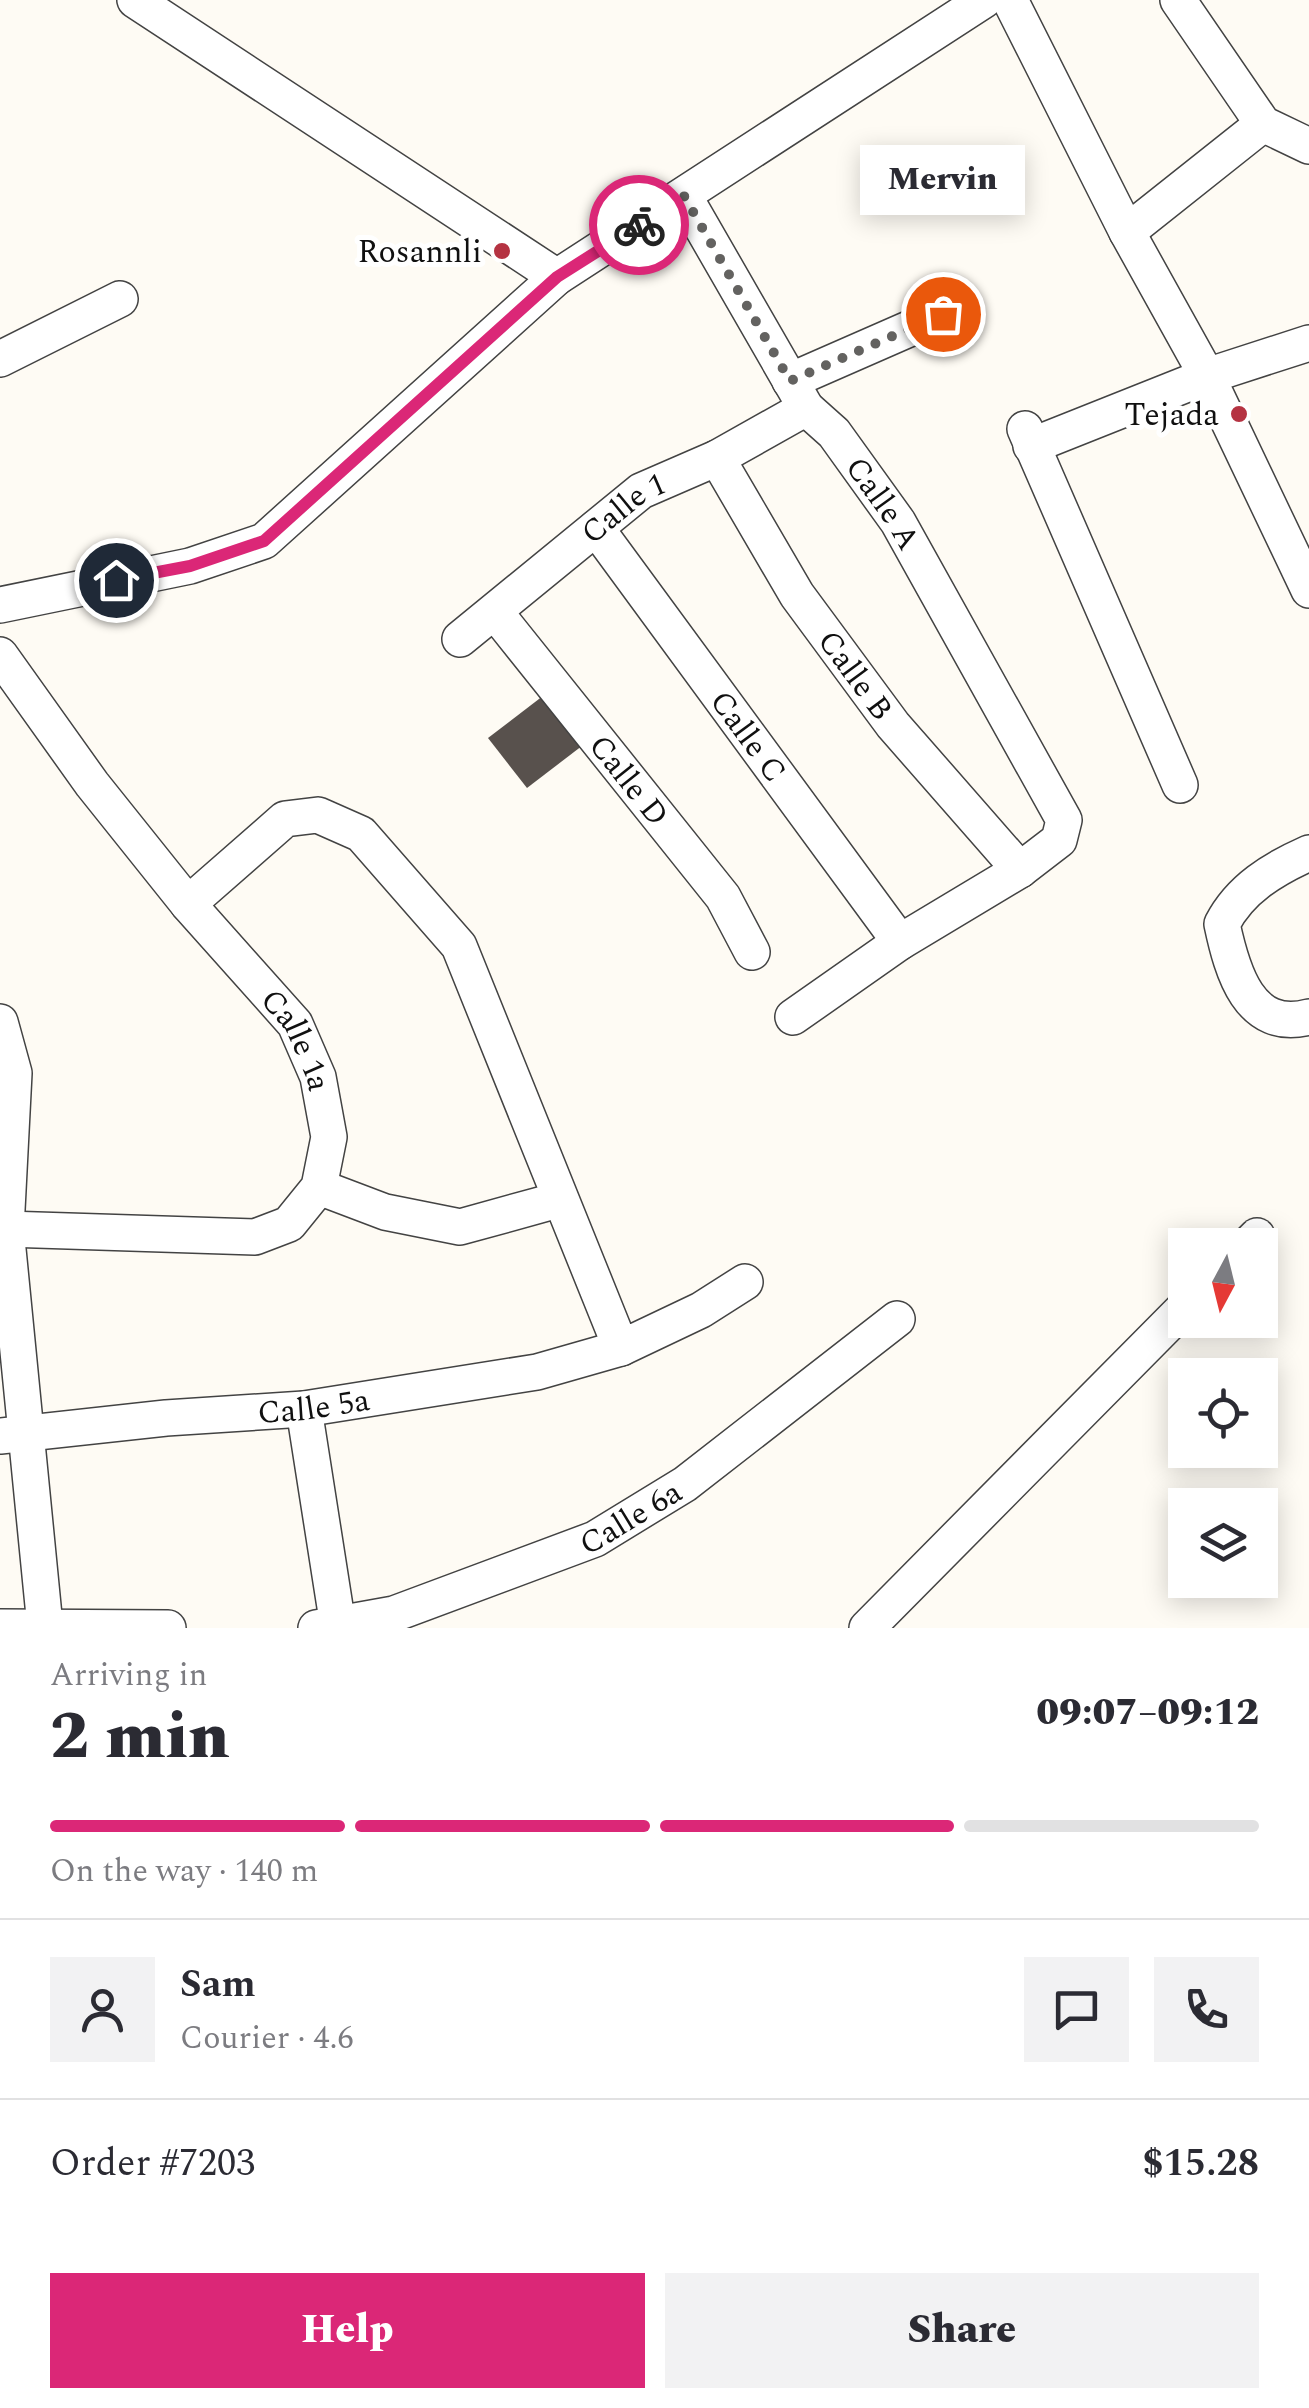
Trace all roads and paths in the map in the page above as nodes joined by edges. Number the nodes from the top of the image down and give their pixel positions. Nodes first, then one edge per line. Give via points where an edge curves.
1 (135, 0) edge
2 (1178, 0) edge
3 (986, 1) edge
4 (1263, 124) junction
5 (1309, 146) edge
6 (684, 196) junction
7 (1126, 232) junction
8 (557, 277) junction
9 (120, 299) dead end
10 (943, 314) dead end
11 (1309, 343) edge
12 (0, 359) edge
13 (1208, 376) junction
14 (798, 394) junction
15 (717, 458) junction
16 (596, 528) junction
17 (1309, 590) edge
18 (0, 605) edge
19 (495, 612) junction
20 (460, 638) dead end
21 (0, 655) edge
22 (1180, 785) dead end
23 (1309, 854) edge
24 (1020, 870) junction
25 (188, 904) junction
26 (900, 942) junction
27 (752, 952) dead end
28 (793, 1016) dead end
29 (1309, 1016) edge
30 (0, 1022) edge
31 (7, 1073) edge
32 (5, 1117) edge
33 (319, 1187) junction
34 (558, 1200) junction
35 (6, 1229) junction
36 (745, 1282) dead end
37 (897, 1319) dead end
38 (1168, 1325) edge
39 (621, 1348) junction
40 (304, 1409) junction
41 (14, 1435) edge
42 (398, 1621) edge
43 (45, 1626) edge
44 (0, 1627) edge
45 (327, 1627) edge
46 (168, 1628) edge
47 (868, 1628) edge

1 - 8 street
2 - 4 street
3 - 6 street
3 - 7 street
4 - 5 street
4 - 7 street
6 - 8 street
6 - 14 street, Calle A
7 - 13 street
8 - 18 street via 264,541 190,566
9 - 12 street
10 - 14 street, Calle 1
11 - 13 street
13 - 17 street
13 - 22 street via 1028,438
14 - 15 street, Calle 1
14 - 24 street, Calle A via 898,522 1064,820 1059,840
15 - 16 street, Calle 1 via 641,491
15 - 24 street, Calle B via 797,595 893,725
16 - 19 street, Calle 1
16 - 26 street, Calle C
19 - 20 street, Calle 1
19 - 27 street, Calle D via 723,897
21 - 25 street, Calle 1a
23 - 29 street via 1276,868 1233,903 1222,924 1233,967 1254,1006 1272,1019
24 - 26 street
25 - 33 street, Calle 1a via 295,1024 318,1077 330,1138
25 - 34 street via 286,819 318,815 361,834 460,946
26 - 28 street
30 - 31 street
31 - 32 street
32 - 35 street
33 - 34 street via 385,1212 460,1227
33 - 35 street, Calle 1a via 290,1224 255,1237
34 - 39 street
35 - 41 street
36 - 39 street, Calle 5a
37 - 42 street, Calle 6a via 685,1484 595,1539
38 - 47 street
39 - 40 street, Calle 5a via 537,1372
40 - 41 street, Calle 5a
40 - 45 street
41 - 43 street
42 - 45 street, Calle 6a
43 - 44 street
43 - 46 street

